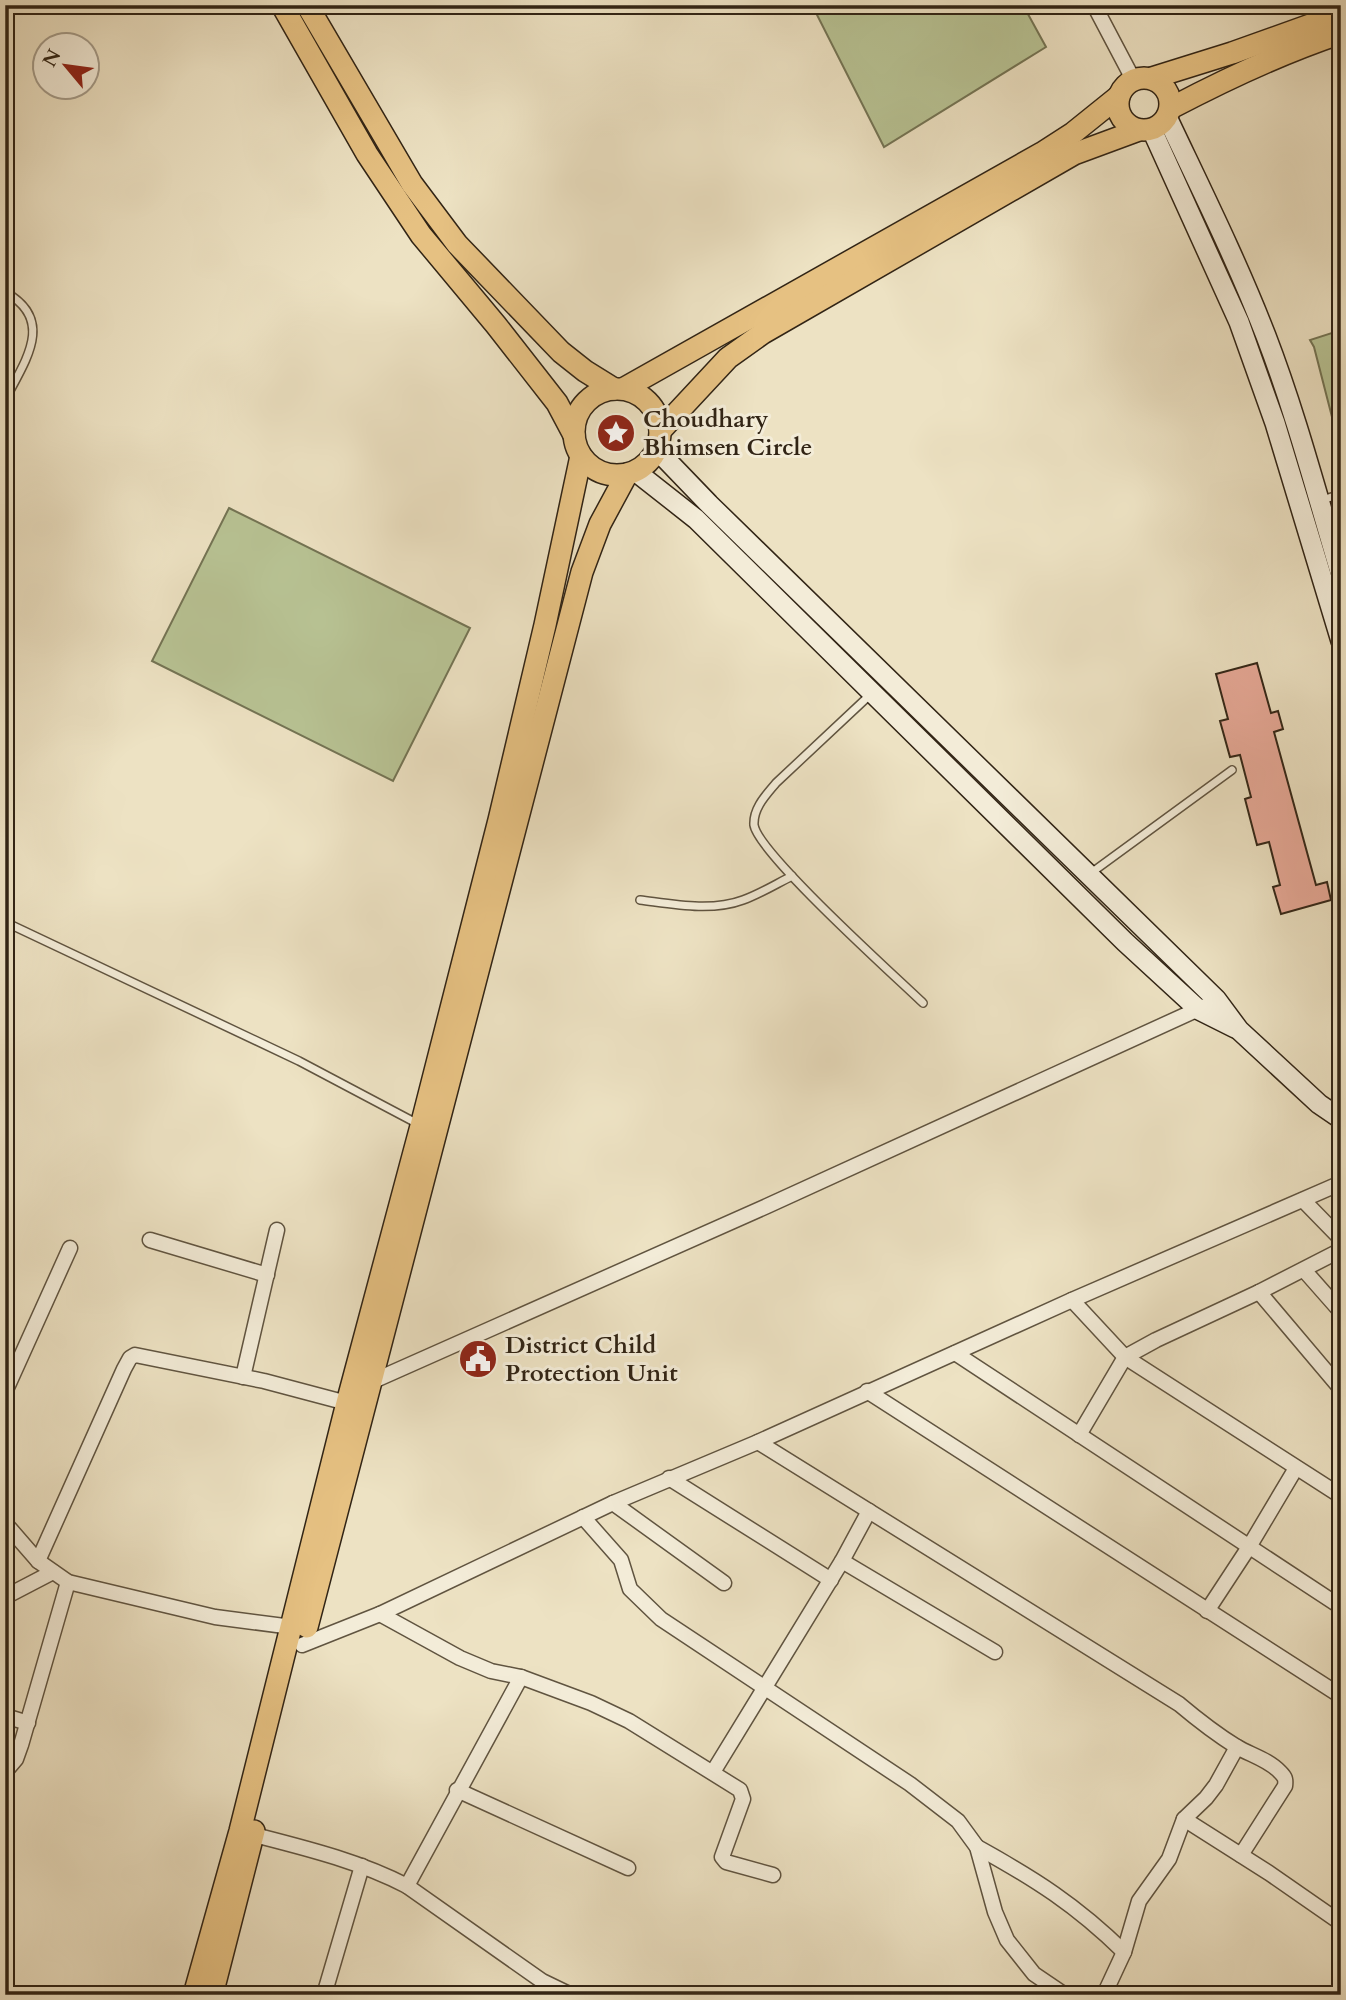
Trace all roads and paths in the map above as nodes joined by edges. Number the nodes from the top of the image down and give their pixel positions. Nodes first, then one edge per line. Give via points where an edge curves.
1 (282, 5) edge
2 (307, 5) edge
3 (1094, 5) edge
4 (1341, 14) edge
5 (1341, 33) edge
6 (1143, 79) junction
7 (1119, 96) junction
8 (1157, 121) junction
9 (5, 292) edge
10 (619, 389) junction
11 (5, 400) edge
12 (574, 435) junction
13 (659, 441) junction
14 (582, 456) junction
15 (631, 473) junction
16 (1341, 494) edge
17 (1310, 503) junction
18 (1341, 575) edge
19 (1341, 641) edge
20 (873, 692) junction
21 (1232, 771) dead end
22 (1088, 875) junction
23 (792, 876) junction
24 (640, 900) dead end
25 (5, 922) edge
26 (1216, 999) junction
27 (923, 1003) dead end
28 (1199, 1010) junction
29 (1239, 1030) junction
30 (1341, 1119) edge
31 (429, 1130) junction
32 (1341, 1183) edge
33 (1303, 1200) junction
34 (277, 1230) dead end
35 (1341, 1239) edge
36 (150, 1240) dead end
37 (70, 1248) dead end
38 (1341, 1250) edge
39 (1304, 1269) junction
40 (267, 1275) junction
41 (1259, 1292) junction
42 (1072, 1300) junction
43 (1341, 1312) edge
44 (955, 1353) junction
45 (1125, 1357) junction
46 (243, 1377) junction
47 (371, 1382) junction
48 (1341, 1390) edge
49 (867, 1391) junction
50 (5, 1392) edge
51 (347, 1403) junction
52 (1079, 1435) junction
53 (758, 1442) junction
54 (1296, 1468) junction
55 (669, 1478) junction
56 (1341, 1496) edge
57 (613, 1503) junction
58 (869, 1511) junction
59 (583, 1517) junction
60 (5, 1523) edge
61 (1249, 1547) junction
62 (38, 1561) junction
63 (842, 1561) junction
64 (53, 1572) junction
65 (831, 1580) junction
66 (68, 1581) junction
67 (724, 1583) dead end
68 (5, 1597) edge
69 (1341, 1607) edge
70 (1207, 1611) junction
71 (380, 1614) junction
72 (297, 1636) junction
73 (995, 1652) dead end
74 (521, 1677) junction
75 (765, 1687) junction
76 (1341, 1696) edge
77 (5, 1716) edge
78 (28, 1723) junction
79 (1237, 1747) junction
80 (5, 1772) edge
81 (713, 1772) junction
82 (457, 1790) junction
83 (1184, 1819) junction
84 (247, 1833) junction
85 (977, 1847) junction
86 (1241, 1855) junction
87 (362, 1866) junction
88 (628, 1868) dead end
89 (774, 1875) dead end
90 (407, 1886) junction
91 (1341, 1923) edge
92 (1124, 1952) junction
93 (194, 1995) edge
94 (212, 1995) edge
95 (324, 1995) edge
96 (571, 1995) edge
97 (1065, 1995) edge
98 (1104, 1995) edge

1 - 12 main road via 367,154 413,223 541,383
2 - 10 main road via 412,184 457,244 561,352
3 - 6 street
4 - 6 main road
5 - 8 main road via 1232,76
6 - 7 main road via 1124,86
6 - 8 main road via 1163,85 1170,95
7 - 8 main road via 1118,111 1126,124
7 - 10 main road via 1042,153
8 - 13 main road via 1074,154 763,333 728,358
8 - 17 street via 1244,280 1286,395
9 - 11 lane via 20,300 31,315 34,333
10 - 12 main road via 601,392 582,408
10 - 13 main road via 633,392 651,405 658,417
12 - 14 main road
13 - 15 main road via 647,463
13 - 22 street via 709,504
14 - 15 main road via 607,474
14 - 31 main road
15 - 20 street via 696,519
15 - 31 main road via 600,524 582,572
16 - 17 lane
17 - 18 street
17 - 19 street
20 - 23 lane via 776,783 755,813 760,839
20 - 28 street
21 - 22 lane
22 - 26 street
23 - 24 lane via 741,901 717,905
23 - 27 lane
25 - 31 lane via 299,1061
26 - 28 street
26 - 29 street
28 - 29 street
28 - 47 street
29 - 30 street
31 - 47 main road
31 - 51 main road
32 - 33 street
33 - 35 street
33 - 42 street
34 - 40 street
36 - 40 street
37 - 50 street
38 - 39 street
39 - 41 street
39 - 43 street
40 - 46 street
41 - 45 street
41 - 48 street
42 - 44 street
42 - 45 street
44 - 49 street
44 - 52 street
45 - 52 street
45 - 54 street
46 - 51 street
46 - 62 street via 144,1355 130,1358
47 - 72 main road
49 - 53 street
49 - 70 street
51 - 72 main road
52 - 61 street
53 - 55 street
53 - 58 street
54 - 56 street
54 - 61 street
55 - 57 street
55 - 65 street
57 - 59 street
57 - 67 street
58 - 63 street
58 - 79 street via 1179,1704
59 - 71 street
59 - 75 street via 621,1560 630,1588 642,1603
60 - 62 street
61 - 69 street
61 - 70 street
62 - 64 street
63 - 65 street
63 - 73 street
64 - 66 street
64 - 68 street
65 - 75 street
66 - 72 street
66 - 78 street
70 - 76 street
71 - 72 street
71 - 74 street via 460,1658
72 - 84 main road
74 - 81 street via 629,1721
74 - 82 street
75 - 81 street
75 - 85 street via 910,1784 958,1821
77 - 78 street
78 - 80 street via 16,1759
79 - 83 street via 1216,1785
79 - 86 street via 1276,1768 1286,1780
81 - 89 street via 740,1790 743,1799 722,1857
82 - 88 street
82 - 90 street
83 - 86 street
83 - 92 street via 1169,1859 1139,1901
84 - 87 street
84 - 93 main road
84 - 94 main road
85 - 92 street via 1063,1899
85 - 97 street via 1007,1940 1034,1974
86 - 91 street
87 - 90 street
87 - 95 street
90 - 96 street via 542,1981
92 - 98 street

